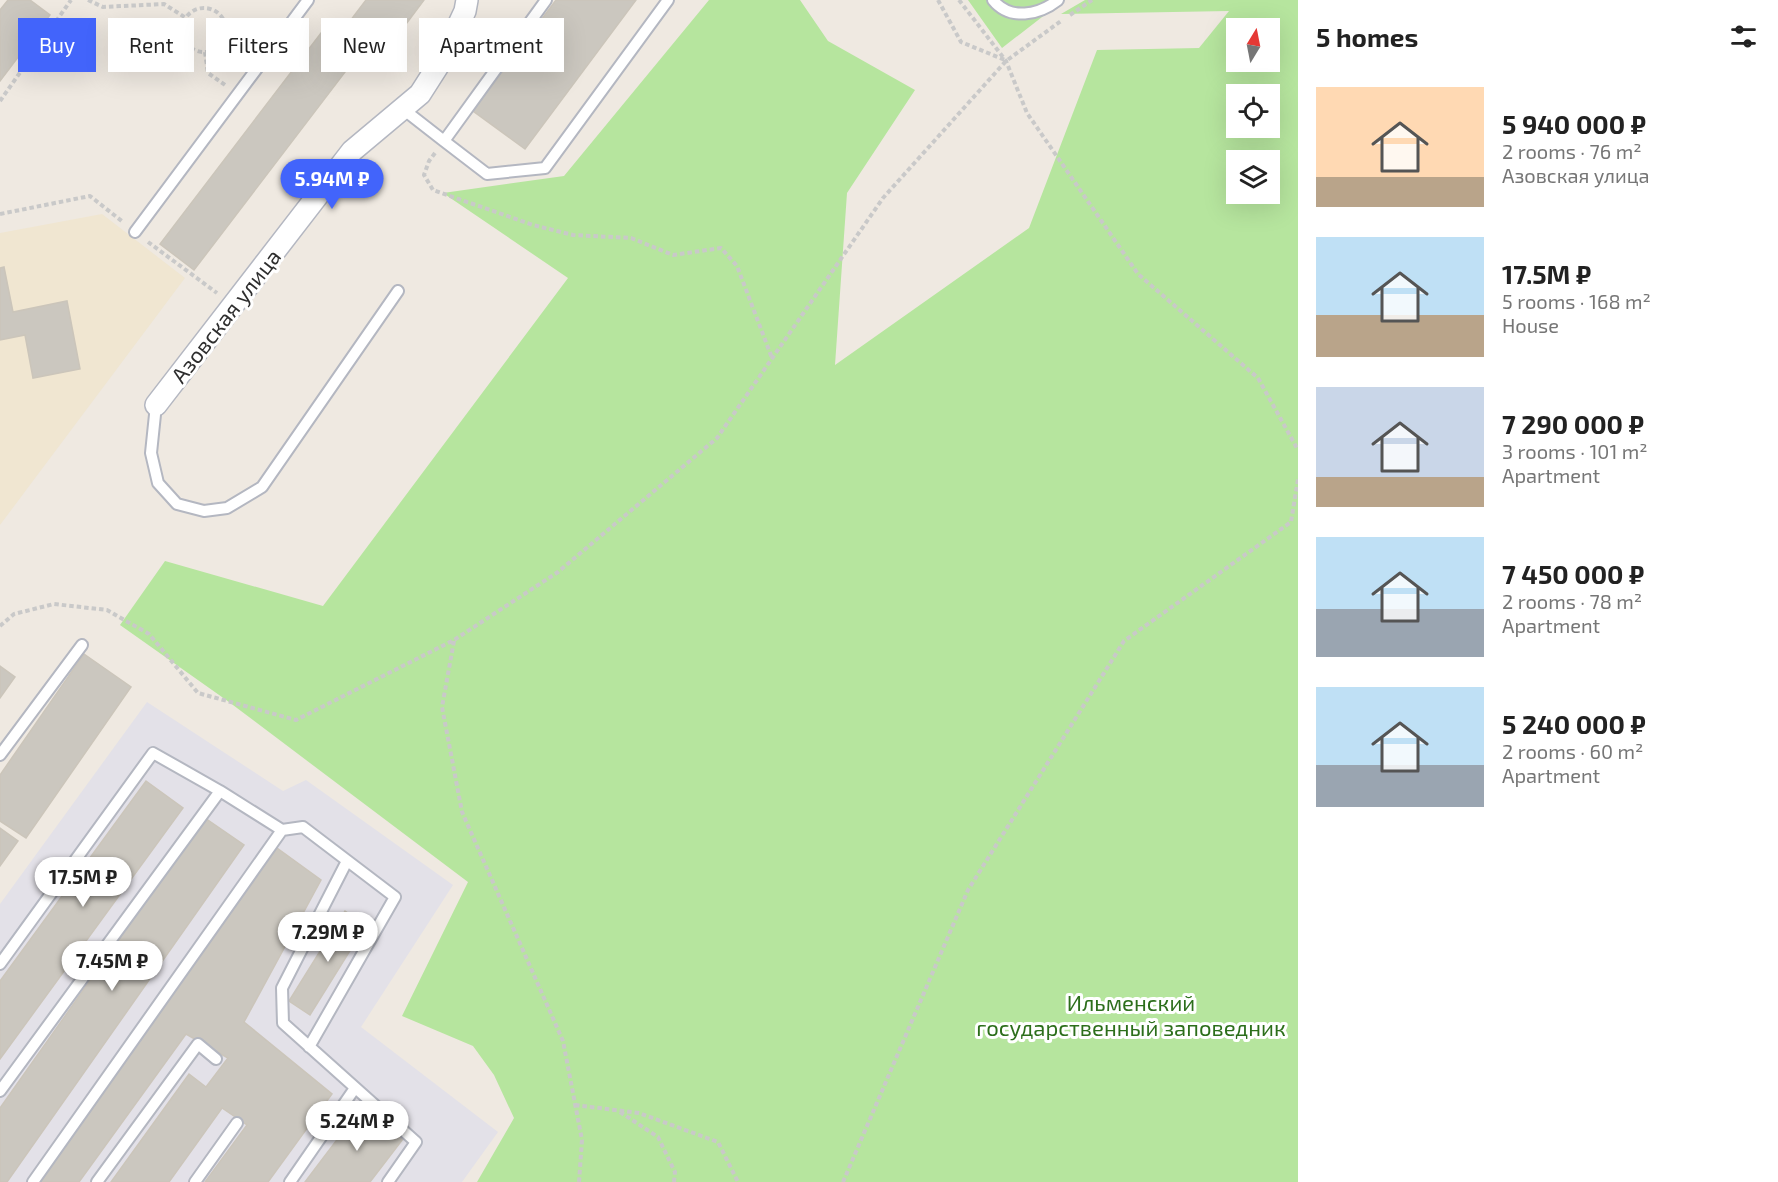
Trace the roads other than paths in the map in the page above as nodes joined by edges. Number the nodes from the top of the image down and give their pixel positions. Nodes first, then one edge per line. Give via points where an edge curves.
1 (308, 0) edge
2 (467, 0) edge
3 (546, 0) edge
4 (668, 0) edge
5 (993, 0) edge
6 (1058, 0) edge
7 (403, 109) junction
8 (444, 141) junction
9 (135, 232) dead end
10 (398, 291) dead end
11 (156, 405) joint
12 (82, 645) dead end
13 (0, 755) edge
14 (220, 791) junction
15 (282, 830) junction
16 (347, 861) junction
17 (0, 964) edge
18 (309, 1047) junction
19 (216, 1059) dead end
20 (355, 1088) junction
21 (0, 1091) edge
22 (237, 1123) dead end
23 (33, 1182) edge
24 (97, 1182) edge
25 (195, 1182) edge
26 (290, 1182) edge
27 (388, 1182) edge

1 - 9 lane
2 - 7 street, Азовская улица via 443,58 420,94
3 - 8 lane
4 - 8 lane via 545,168 487,174
5 - 6 lane via 1007,11 1021,15 1034,13
7 - 8 lane
7 - 11 street, Азовская улица via 352,151
10 - 11 lane via 262,487 227,508 204,511 177,504 158,483 151,453
12 - 13 lane
14 - 15 lane
14 - 17 lane via 153,753
14 - 21 lane
15 - 16 lane via 303,827
15 - 23 lane
16 - 18 lane via 282,988 283,1023
16 - 18 lane via 395,897
18 - 20 lane
19 - 24 lane via 198,1044
20 - 26 lane
20 - 27 lane via 416,1142
22 - 25 lane

